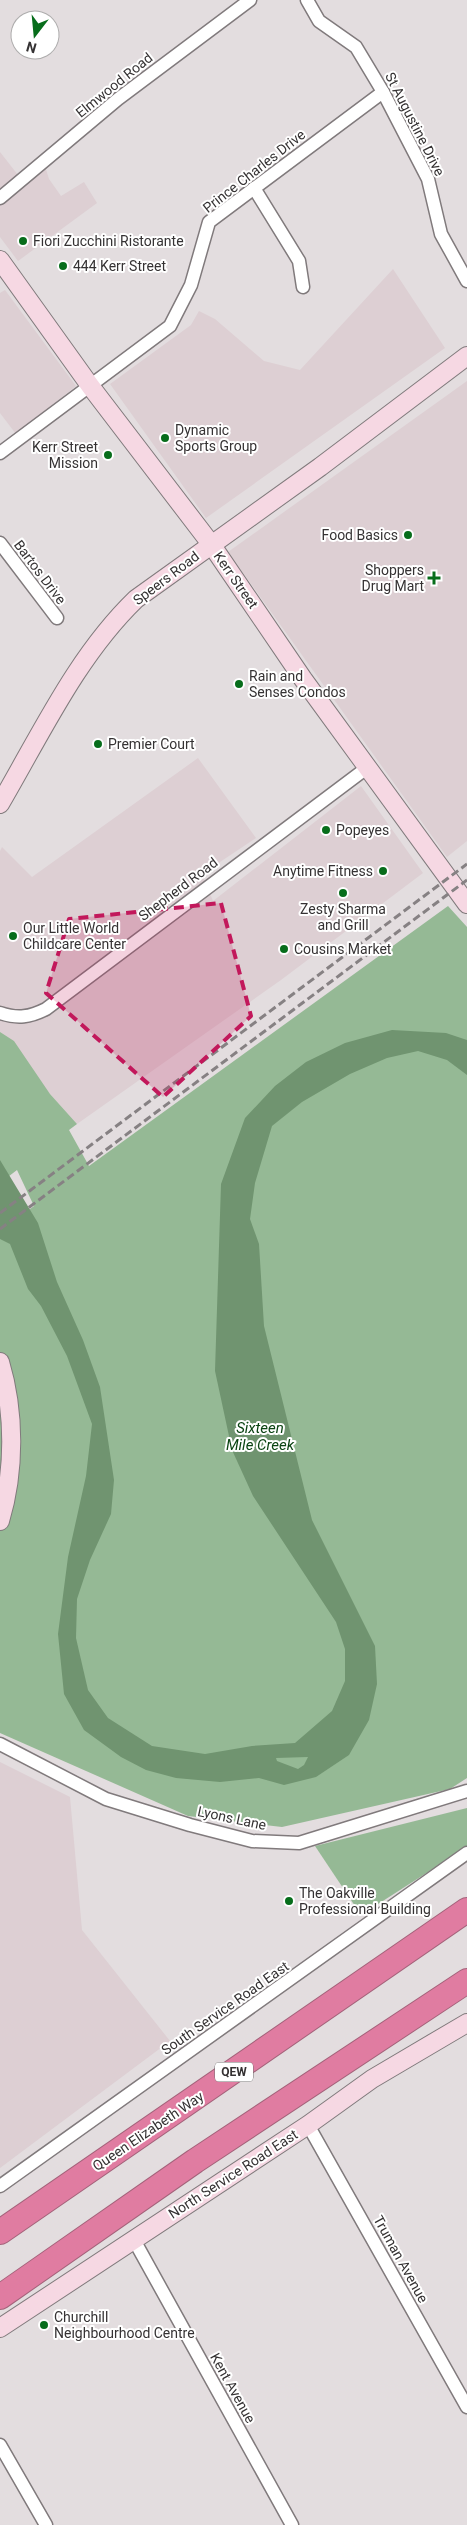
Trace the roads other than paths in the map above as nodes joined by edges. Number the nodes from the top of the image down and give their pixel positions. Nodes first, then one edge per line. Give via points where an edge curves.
1 (250, 0) edge
2 (307, 0) edge
3 (384, 92) junction
4 (254, 188) junction
5 (0, 198) edge
6 (0, 260) edge
7 (467, 282) edge
8 (303, 287) dead end
9 (467, 356) edge
10 (91, 387) junction
11 (0, 453) edge
12 (0, 543) edge
13 (211, 544) junction
14 (57, 618) dead end
15 (368, 766) junction
16 (0, 804) edge
17 (467, 904) edge
18 (0, 1012) edge
19 (0, 1362) edge
20 (0, 1521) edge
21 (0, 1744) edge
22 (467, 1790) edge
23 (467, 1853) edge
24 (467, 1910) edge
25 (467, 1981) edge
26 (467, 2023) edge
27 (308, 2125) junction
28 (0, 2186) edge
29 (0, 2232) edge
30 (134, 2240) junction
31 (0, 2297) edge
32 (0, 2328) edge
33 (467, 2407) edge
34 (0, 2445) edge
35 (46, 2525) edge
36 (292, 2525) edge

1 - 5 street, Elmwood Road via 118,99
2 - 3 street, St Augustine Drive via 319,21 356,47
3 - 4 street, Prince Charles Drive
3 - 7 street, St Augustine Drive via 428,179 441,234
4 - 8 street via 300,261
4 - 10 street, Prince Charles Drive via 209,222 191,285 170,326
6 - 10 main road, Kerr Street
9 - 13 main road, Speers Road
10 - 11 street, Prince Charles Drive
10 - 13 main road, Kerr Street
12 - 14 street, Bartos Drive
13 - 15 main road, Kerr Street via 303,679
13 - 16 main road, Speers Road via 136,599 111,623 92,648
15 - 17 main road, Kerr Street
15 - 18 street, Shepherd Road via 46,1008 26,1017
19 - 20 main road via 11,1444 9,1481
21 - 22 street, Lyons Lane via 106,1799 252,1841 299,1843
23 - 28 street, South Service Road East
24 - 29 highway, Queen Elizabeth Way / QEW
25 - 31 highway via 195,2161
26 - 27 main road, North Service Road East via 372,2079
27 - 30 main road, North Service Road East
27 - 33 street, Truman Avenue
30 - 32 main road, North Service Road East
30 - 36 street, Kent Avenue
34 - 35 street

